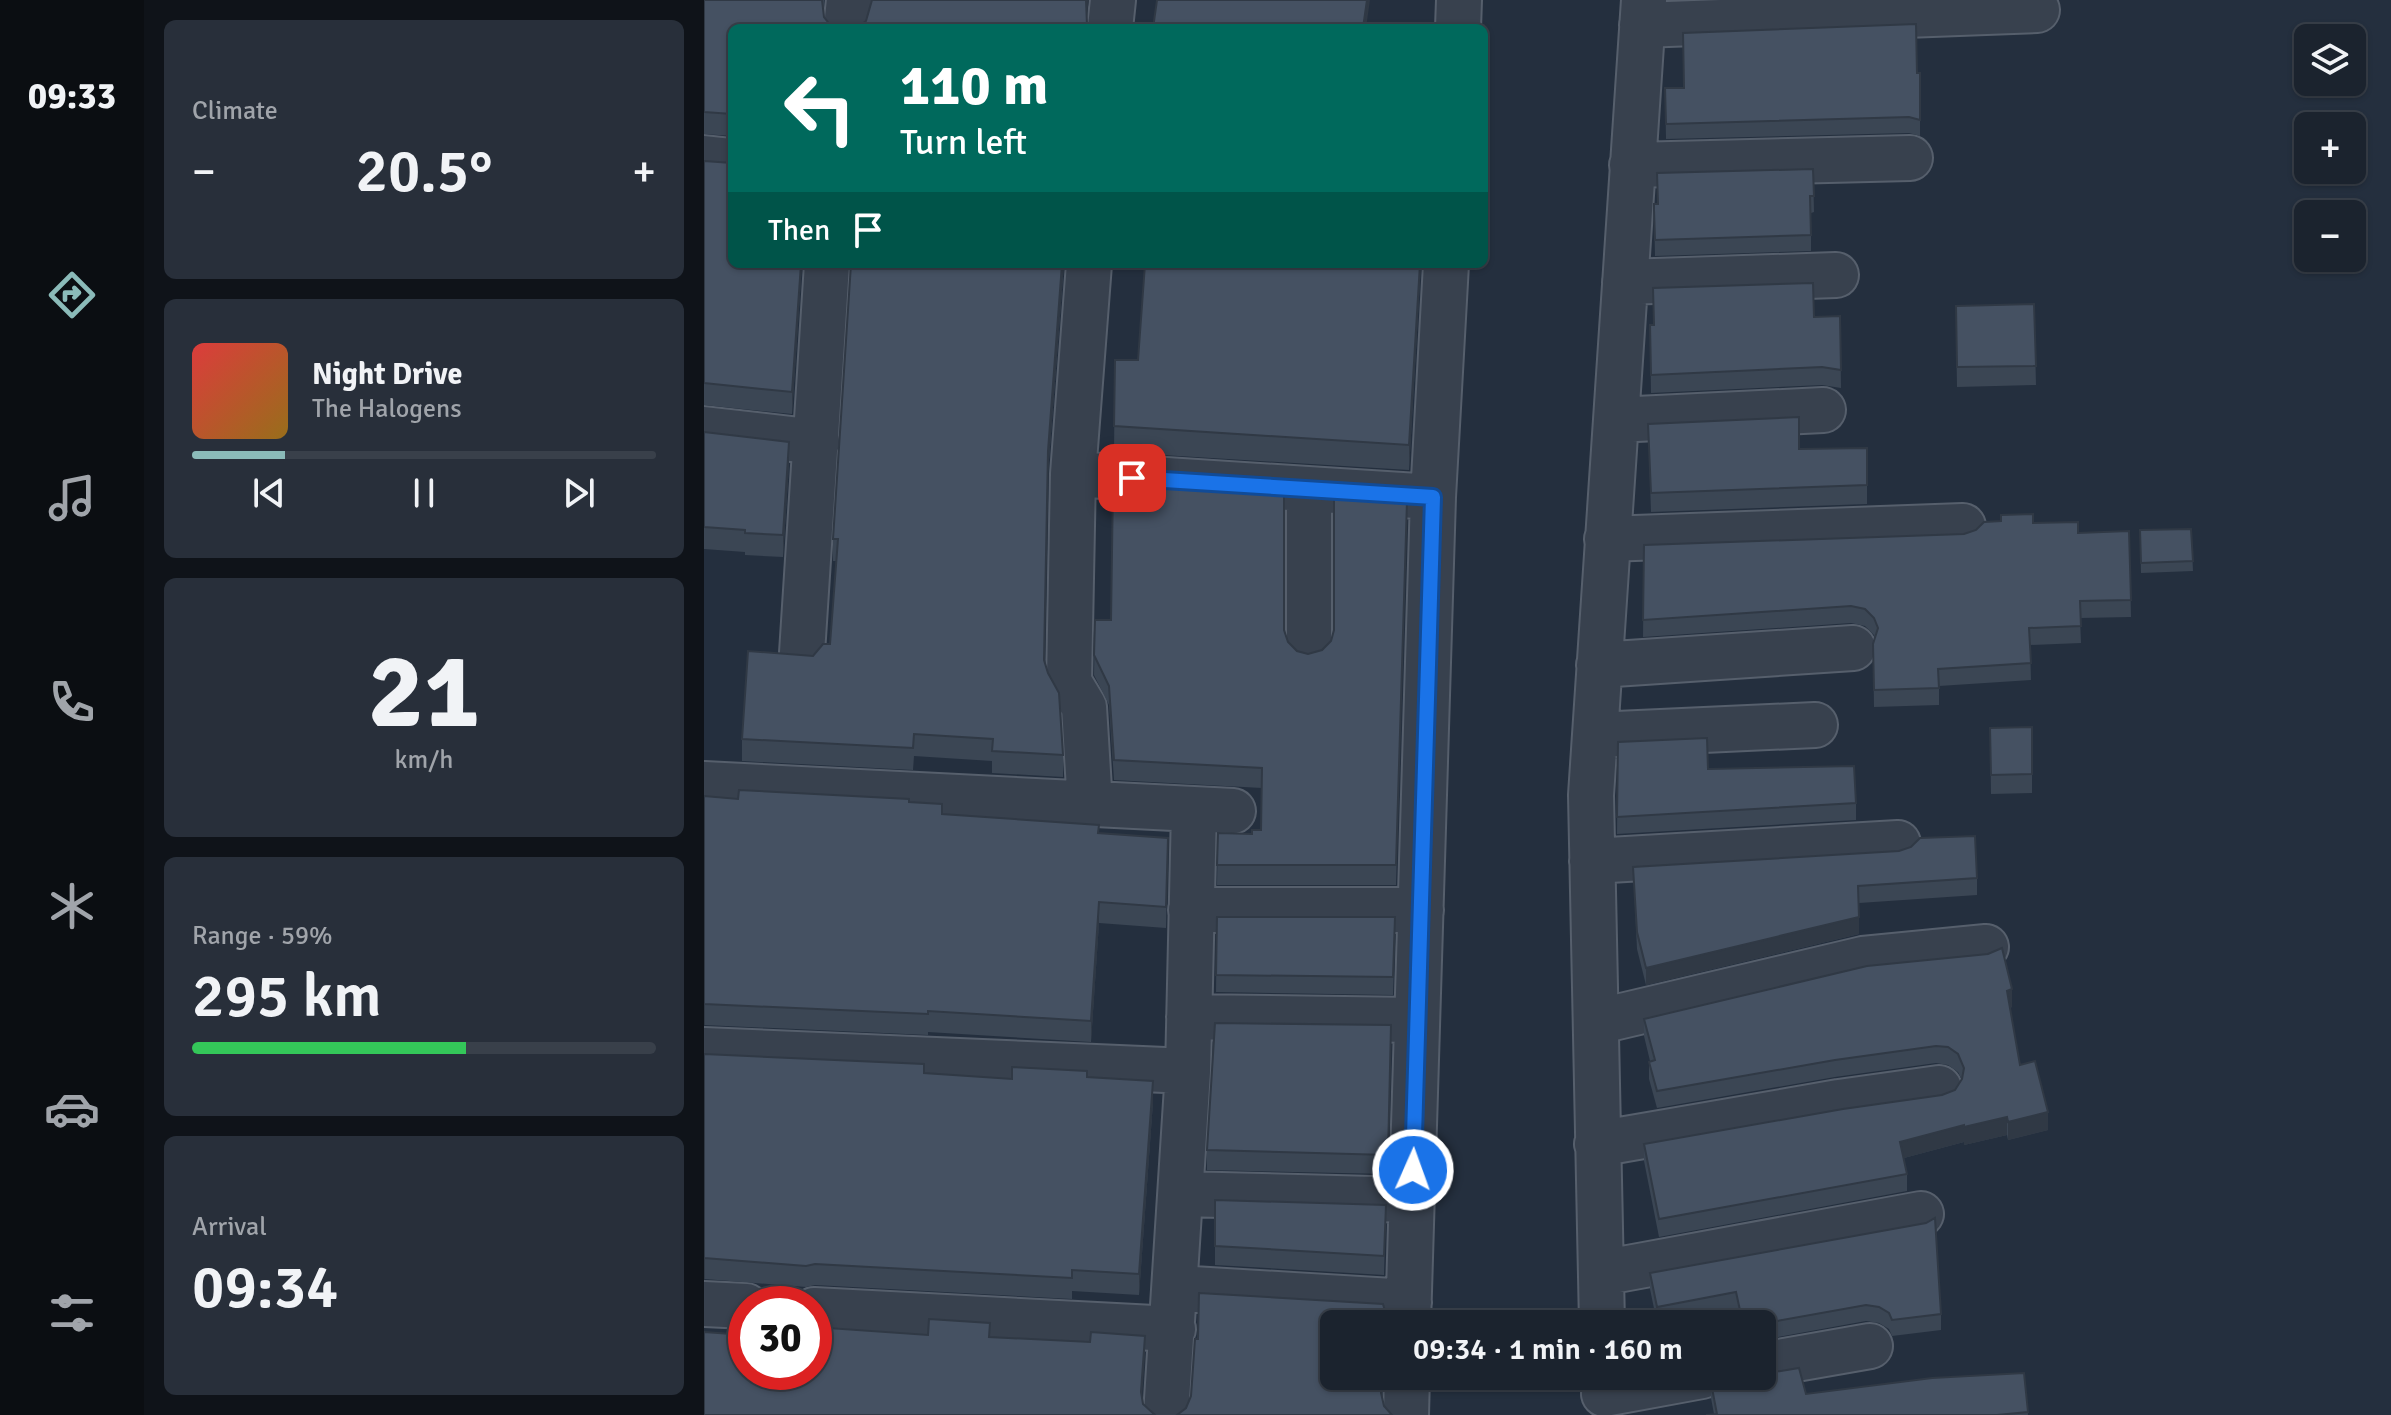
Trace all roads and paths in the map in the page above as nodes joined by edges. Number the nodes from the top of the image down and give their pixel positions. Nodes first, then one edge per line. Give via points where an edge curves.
1 (849, 0) edge
2 (1113, 0) edge
3 (1459, 0) edge
4 (2037, 10) dead end
5 (1643, 12) edge
6 (846, 24) edge
7 (1110, 24) edge
8 (1458, 24) edge
9 (704, 158) edge
10 (1910, 158) dead end
11 (728, 161) edge
12 (1632, 165) junction
13 (827, 268) edge
14 (1089, 268) edge
15 (1446, 268) edge
16 (1836, 275) dead end
17 (1625, 282) junction
18 (1823, 410) dead end
19 (1616, 420) junction
20 (704, 429) edge
21 (817, 442) junction
22 (1073, 474) junction
23 (1309, 490) junction
24 (1433, 497) junction
25 (1963, 526) dead end
26 (1607, 539) junction
27 (1853, 648) dead end
28 (1309, 649) dead end
29 (802, 653) edge
30 (1599, 665) junction
31 (1815, 725) dead end
32 (1595, 735) junction
33 (704, 784) edge
34 (1090, 805) junction
35 (1898, 843) dead end
36 (1592, 861) junction
37 (1191, 910) junction
38 (1421, 910) junction
39 (1986, 947) dead end
40 (1189, 1017) junction
41 (1417, 1020) junction
42 (1596, 1022) junction
43 (704, 1050) edge
44 (1188, 1071) junction
45 (1939, 1088) dead end
46 (1597, 1144) junction
47 (1181, 1194) junction
48 (1412, 1200) junction
49 (1921, 1214) dead end
50 (1601, 1273) junction
51 (704, 1304) edge
52 (728, 1305) edge
53 (1174, 1308) junction
54 (832, 1310) edge
55 (1409, 1310) edge
56 (1602, 1310) edge
57 (1320, 1311) edge
58 (1870, 1346) dead end
59 (1776, 1363) edge
60 (1407, 1390) edge
61 (1629, 1390) edge
62 (1603, 1395) edge
63 (1166, 1415) edge
64 (1406, 1415) edge

1 - 6 street
2 - 7 street
3 - 8 street
4 - 5 street
5 - 12 street
9 - 11 street
10 - 12 street
12 - 17 street
13 - 21 street
14 - 22 street
15 - 24 street
16 - 17 street
17 - 19 street
18 - 19 street
19 - 26 street
20 - 21 street
21 - 29 street
22 - 23 street
22 - 34 street via 1069,682 1084,707
23 - 24 street
23 - 28 street
24 - 38 street
25 - 26 street
26 - 30 street
27 - 30 street
30 - 32 street
31 - 32 street
32 - 36 street
33 - 34 street
34 - 37 street via 1214,811
35 - 36 street
36 - 42 street
37 - 38 street
37 - 40 street
38 - 41 street
39 - 42 street via 1863,959
40 - 41 street
40 - 44 street
41 - 48 street
42 - 46 street
43 - 44 street
44 - 47 street
45 - 46 street
46 - 50 street
47 - 48 street
47 - 53 street
48 - 55 street
49 - 50 street
50 - 56 street
51 - 52 street
53 - 54 street
53 - 57 street
53 - 63 street
58 - 59 street
60 - 64 street
61 - 62 street

